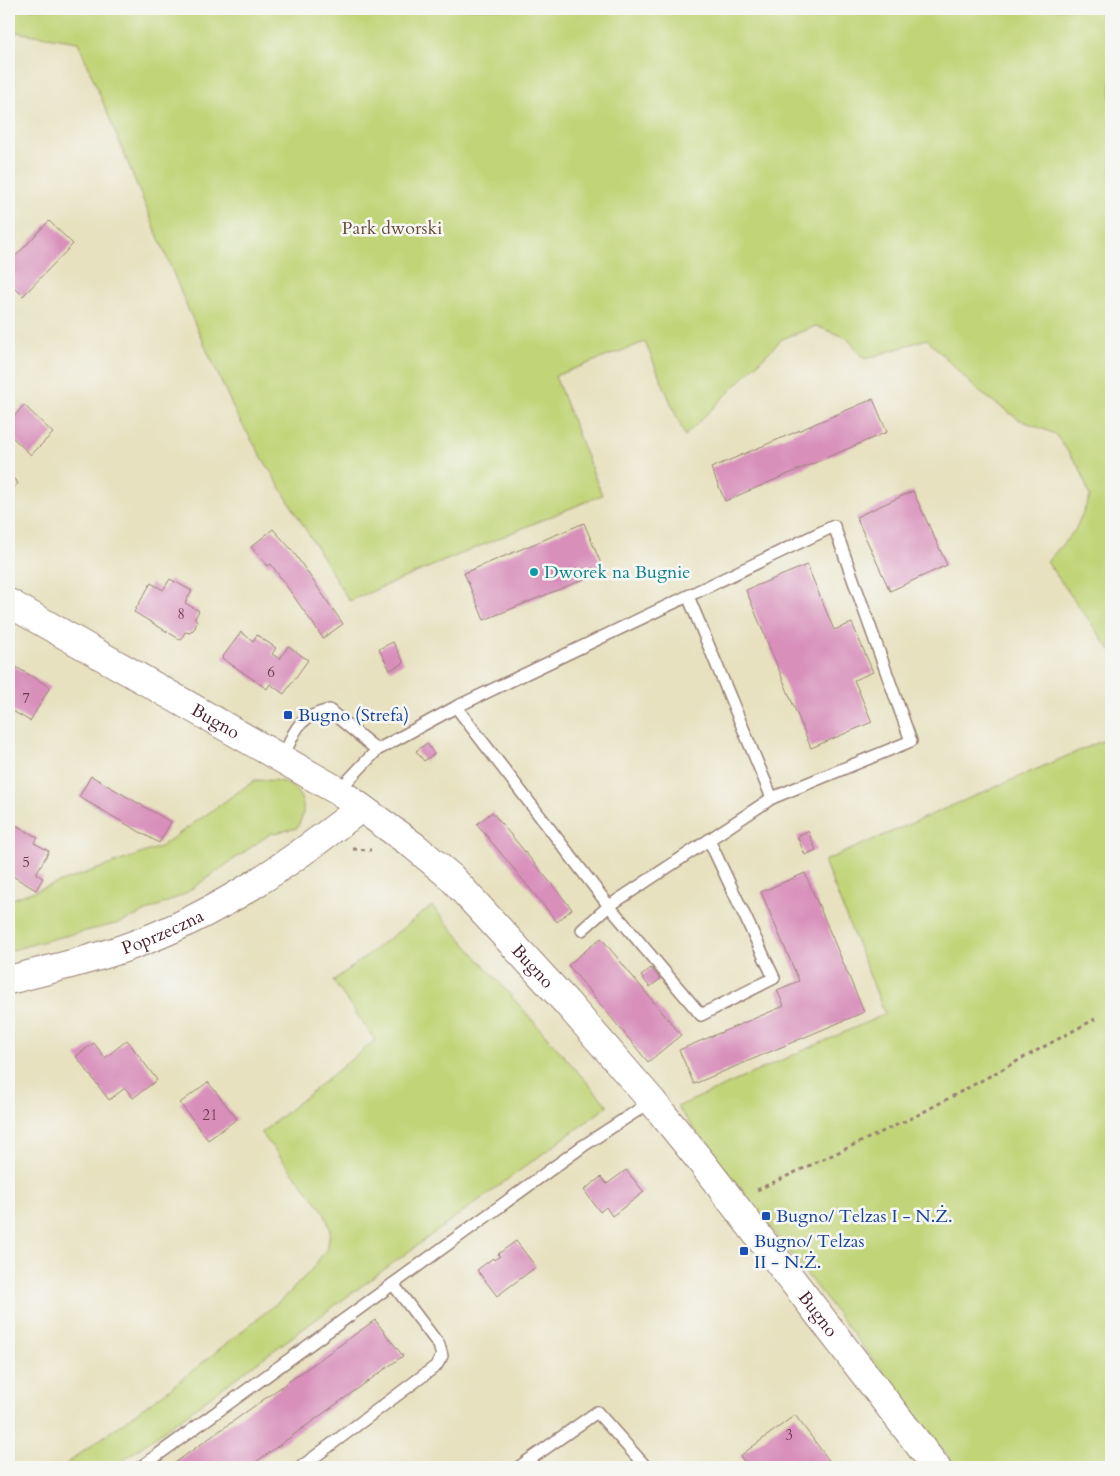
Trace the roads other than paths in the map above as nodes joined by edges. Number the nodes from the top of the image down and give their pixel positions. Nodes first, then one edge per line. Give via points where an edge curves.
1 (688, 596) junction
2 (9, 602) edge
3 (456, 707) junction
4 (377, 750) junction
5 (282, 760) junction
6 (338, 791) junction
7 (772, 798) junction
8 (360, 808) junction
9 (709, 840) junction
10 (609, 906) junction
11 (582, 930) dead end
12 (9, 980) edge
13 (652, 1101) junction
14 (393, 1284) junction
15 (536, 1463) edge
16 (141, 1467) edge
17 (301, 1467) edge
18 (519, 1467) edge
19 (646, 1467) edge
20 (936, 1467) edge

1 - 3 lane
1 - 7 lane
1 - 7 lane via 834,526 910,741
2 - 5 street, Bugno
3 - 4 lane
3 - 10 lane
4 - 5 lane via 330,710 312,715 299,724
4 - 6 lane
5 - 6 street, Bugno
6 - 8 street, Bugno
7 - 9 lane
8 - 12 street, Poprzeczna via 302,853 209,912 134,945
8 - 13 street, Bugno via 451,877
9 - 10 lane
9 - 10 lane via 774,978 701,1015
10 - 11 lane
13 - 14 lane via 583,1146
13 - 20 street, Bugno
14 - 16 lane
14 - 17 lane via 439,1345 442,1356 436,1366
15 - 18 lane
15 - 19 lane via 597,1412

